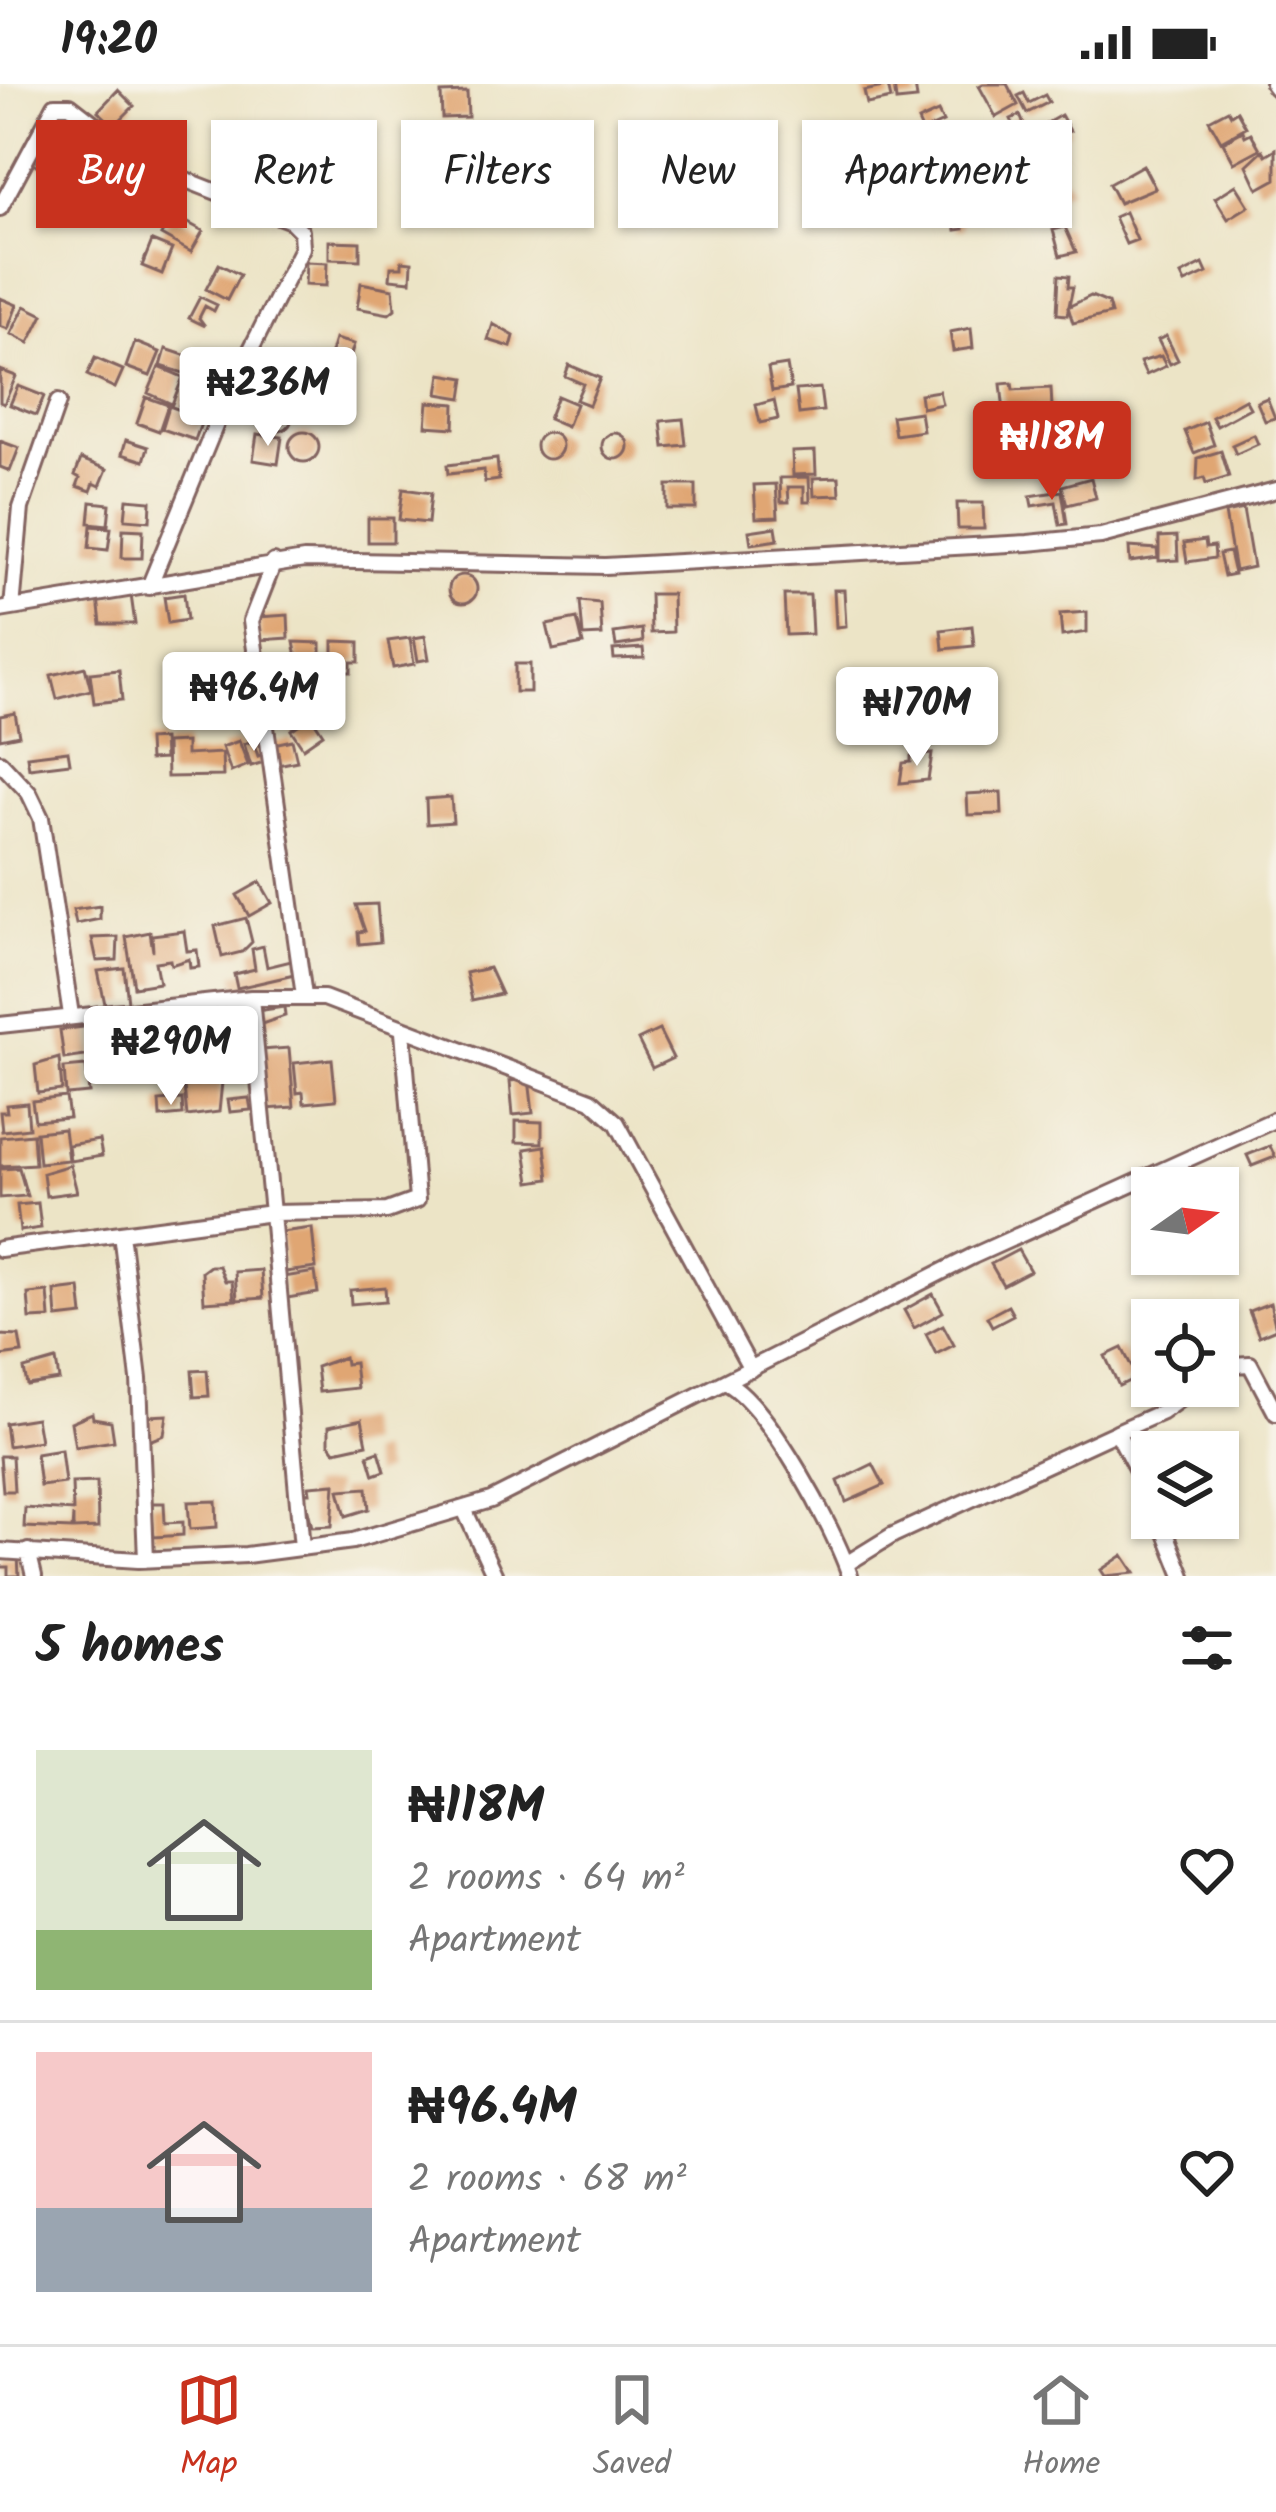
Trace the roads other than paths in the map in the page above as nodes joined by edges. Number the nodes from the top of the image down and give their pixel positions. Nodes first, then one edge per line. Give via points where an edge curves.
1 (0, 208) edge
2 (58, 402) dead end
3 (1276, 490) edge
4 (274, 562) junction
5 (149, 586) junction
6 (6, 609) edge
7 (0, 762) edge
8 (304, 996) junction
9 (250, 998) junction
10 (71, 1016) junction
11 (0, 1024) edge
12 (404, 1031) junction
13 (1276, 1119) edge
14 (272, 1214) junction
15 (121, 1233) junction
16 (0, 1249) edge
17 (1239, 1367) edge
18 (747, 1371) junction
19 (724, 1382) junction
20 (1169, 1407) edge
21 (1276, 1413) edge
22 (766, 1420) junction
23 (1117, 1432) junction
24 (1131, 1459) edge
25 (464, 1509) junction
26 (1168, 1539) edge
27 (302, 1548) junction
28 (0, 1551) edge
29 (28, 1551) junction
30 (146, 1560) junction
31 (848, 1570) edge
32 (34, 1576) edge
33 (495, 1576) edge
34 (1183, 1576) edge

1 - 5 street via 55,106 70,105 128,150 301,231 302,248 227,397
2 - 6 street via 21,508
3 - 4 street via 1101,536 1028,543 605,566
4 - 5 street
4 - 8 street via 251,621
5 - 6 street
7 - 10 street via 41,818
8 - 9 street
8 - 12 street
9 - 10 street
9 - 14 street
10 - 11 street
12 - 14 street via 417,1200 387,1211
12 - 18 street via 591,1100 617,1123
13 - 18 street via 1058,1215
14 - 15 street
14 - 27 street
15 - 16 street
15 - 30 street via 139,1379
17 - 21 street via 1250,1364
18 - 19 street
18 - 22 street
19 - 22 street
19 - 25 street
20 - 23 street
22 - 31 street
23 - 24 street
23 - 31 street via 893,1535
25 - 27 street
25 - 33 street
26 - 34 street
27 - 30 street
28 - 29 street
29 - 30 street
29 - 32 street

